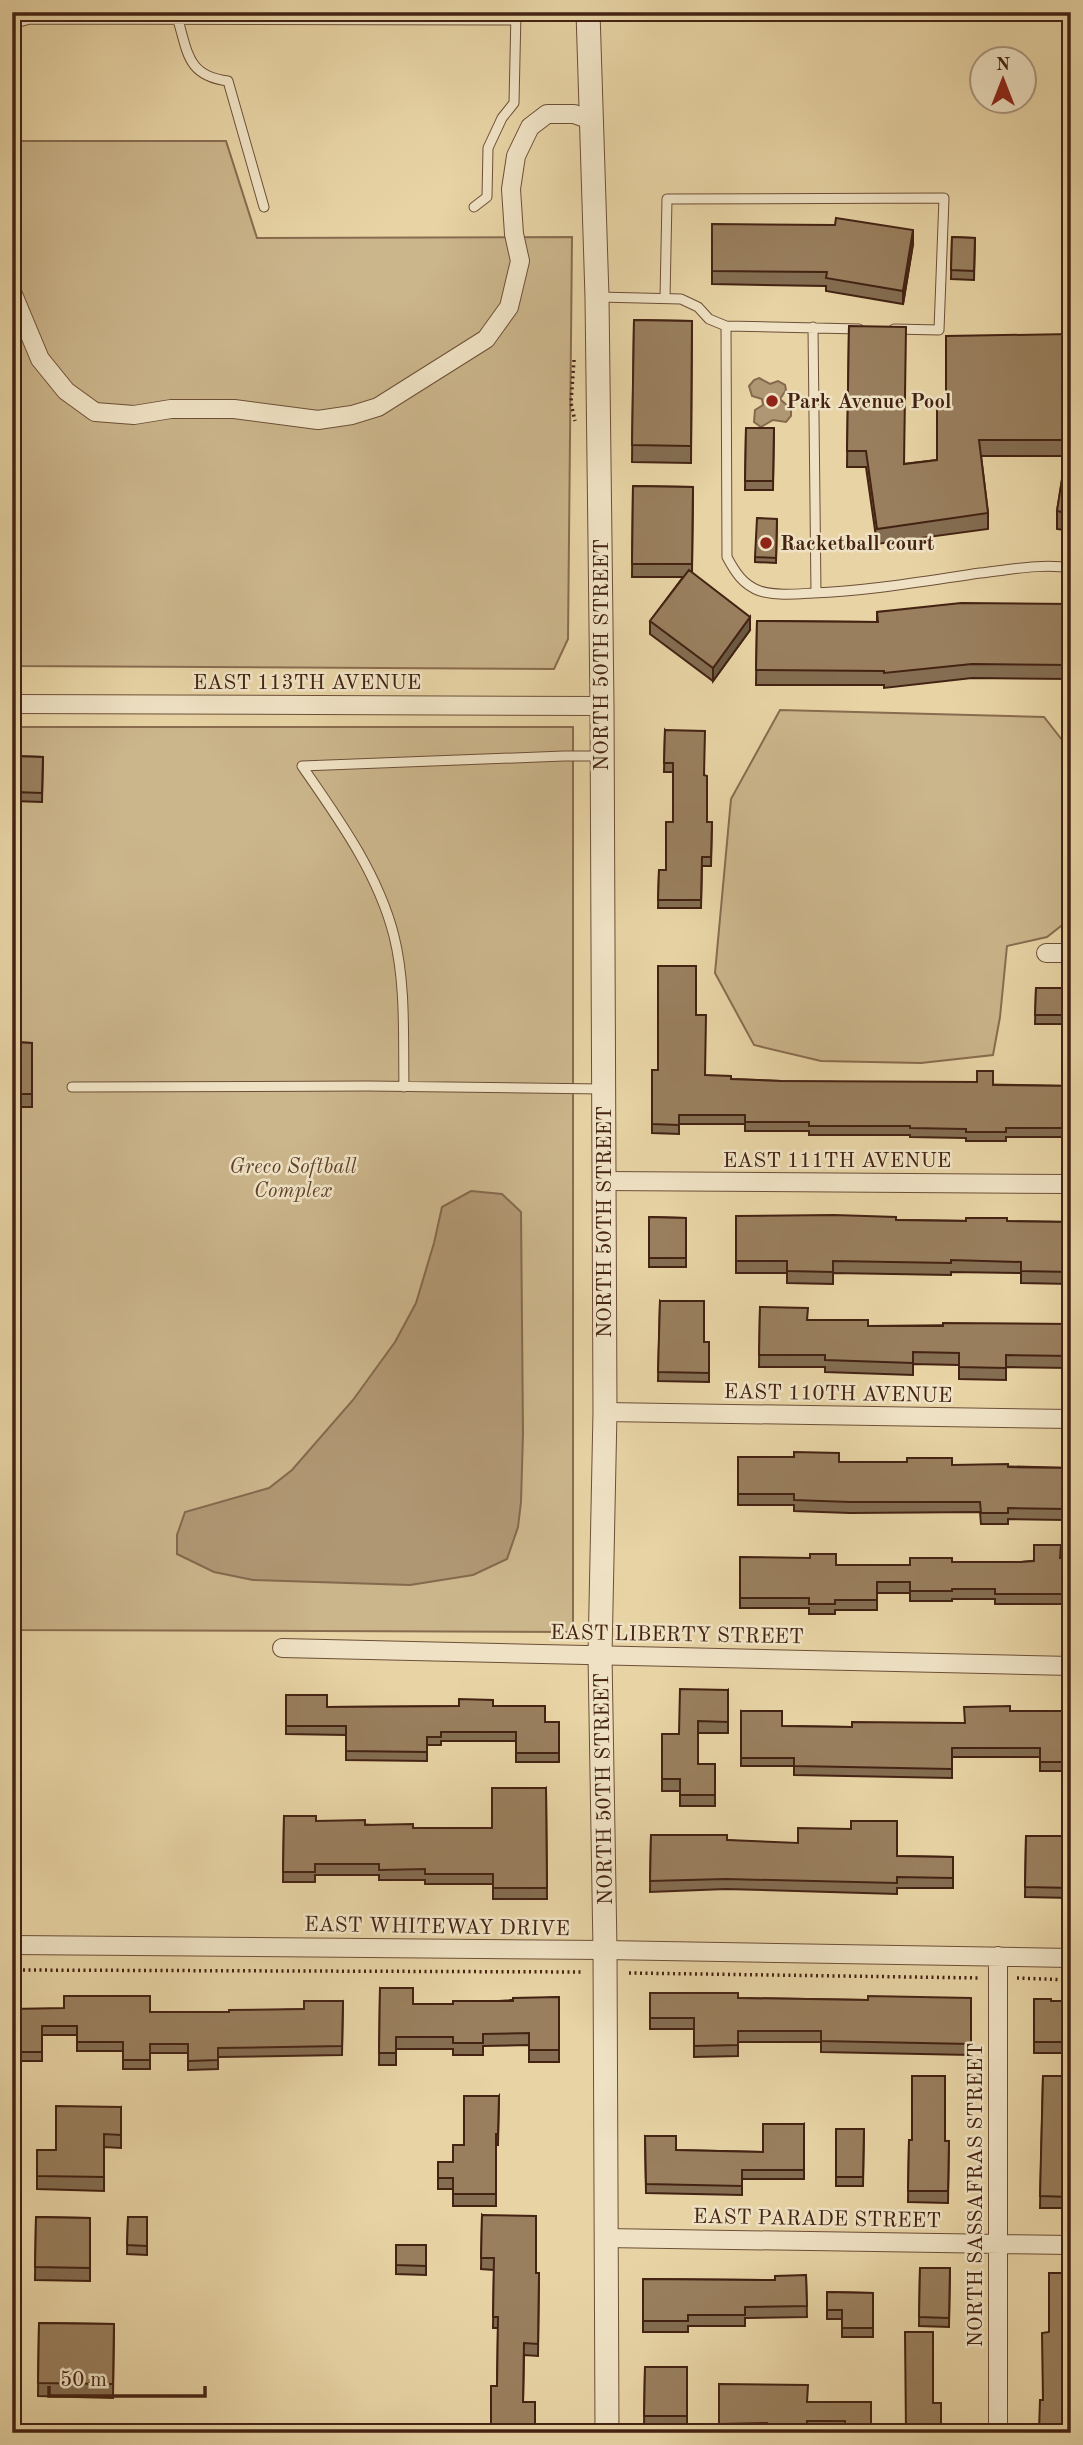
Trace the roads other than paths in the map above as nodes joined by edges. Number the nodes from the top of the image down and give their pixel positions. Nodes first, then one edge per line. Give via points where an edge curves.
1 (588, 12) edge
2 (239, 16) edge
3 (516, 16) edge
4 (178, 20) junction
5 (12, 24) edge
6 (591, 120) junction
7 (474, 207) dead end
8 (264, 208) dead end
9 (12, 292) edge
10 (597, 297) junction
11 (664, 298) junction
12 (726, 326) junction
13 (813, 327) junction
14 (864, 329) edge
15 (889, 329) edge
16 (1071, 568) edge
17 (816, 593) junction
18 (12, 704) edge
19 (602, 706) junction
20 (601, 756) junction
21 (1046, 953) dead end
22 (1071, 953) edge
23 (72, 1087) dead end
24 (404, 1087) junction
25 (604, 1089) junction
26 (602, 1181) junction
27 (1071, 1184) edge
28 (605, 1412) junction
29 (1071, 1419) edge
30 (282, 1648) dead end
31 (600, 1655) junction
32 (1071, 1666) edge
33 (12, 1945) edge
34 (605, 1950) junction
35 (998, 1956) junction
36 (1071, 1958) edge
37 (605, 2238) junction
38 (998, 2243) junction
39 (1071, 2245) edge
40 (607, 2433) edge
41 (999, 2433) edge

1 - 6 street, NORTH 50TH STREET
2 - 3 lane
2 - 4 lane
3 - 7 lane via 514,103 488,148 487,197
4 - 5 lane via 30,19
4 - 8 lane via 194,67 213,79 229,81
6 - 9 street via 574,114 547,114 530,127 516,156 511,189 520,261 509,307 486,339 378,407 352,415 318,420 234,409 171,409 134,415 95,412 66,391 40,359
6 - 10 street, NORTH 50TH STREET
10 - 11 lane
10 - 19 street, NORTH 50TH STREET
11 - 12 lane via 681,299
11 - 15 lane via 667,199 944,198 939,330
12 - 13 lane
12 - 17 lane via 727,557 746,584 760,591
13 - 14 lane
13 - 17 lane
16 - 17 lane via 1020,568
18 - 19 street, EAST 113TH AVENUE
19 - 20 street, NORTH 50TH STREET
20 - 24 lane via 302,765 350,837 380,895 394,937 403,1013
20 - 25 street, NORTH 50TH STREET
21 - 22 street
23 - 24 lane
24 - 25 lane
25 - 26 street, NORTH 50TH STREET
26 - 27 street, EAST 111TH AVENUE
26 - 28 street, NORTH 50TH STREET
28 - 29 street, EAST 110TH AVENUE
28 - 31 street, NORTH 50TH STREET
30 - 31 street, EAST LIBERTY STREET
31 - 32 street, EAST LIBERTY STREET
31 - 34 street, NORTH 50TH STREET
33 - 34 street, EAST WHITEWAY DRIVE
34 - 35 street, EAST WHITEWAY DRIVE
34 - 37 street, NORTH 50TH STREET
35 - 36 street, EAST WHITEWAY DRIVE
35 - 38 street, NORTH SASSAFRAS STREET
37 - 38 street, EAST PARADE STREET
37 - 40 street, NORTH 50TH STREET
38 - 39 street, EAST PARADE STREET
38 - 41 street, NORTH SASSAFRAS STREET

